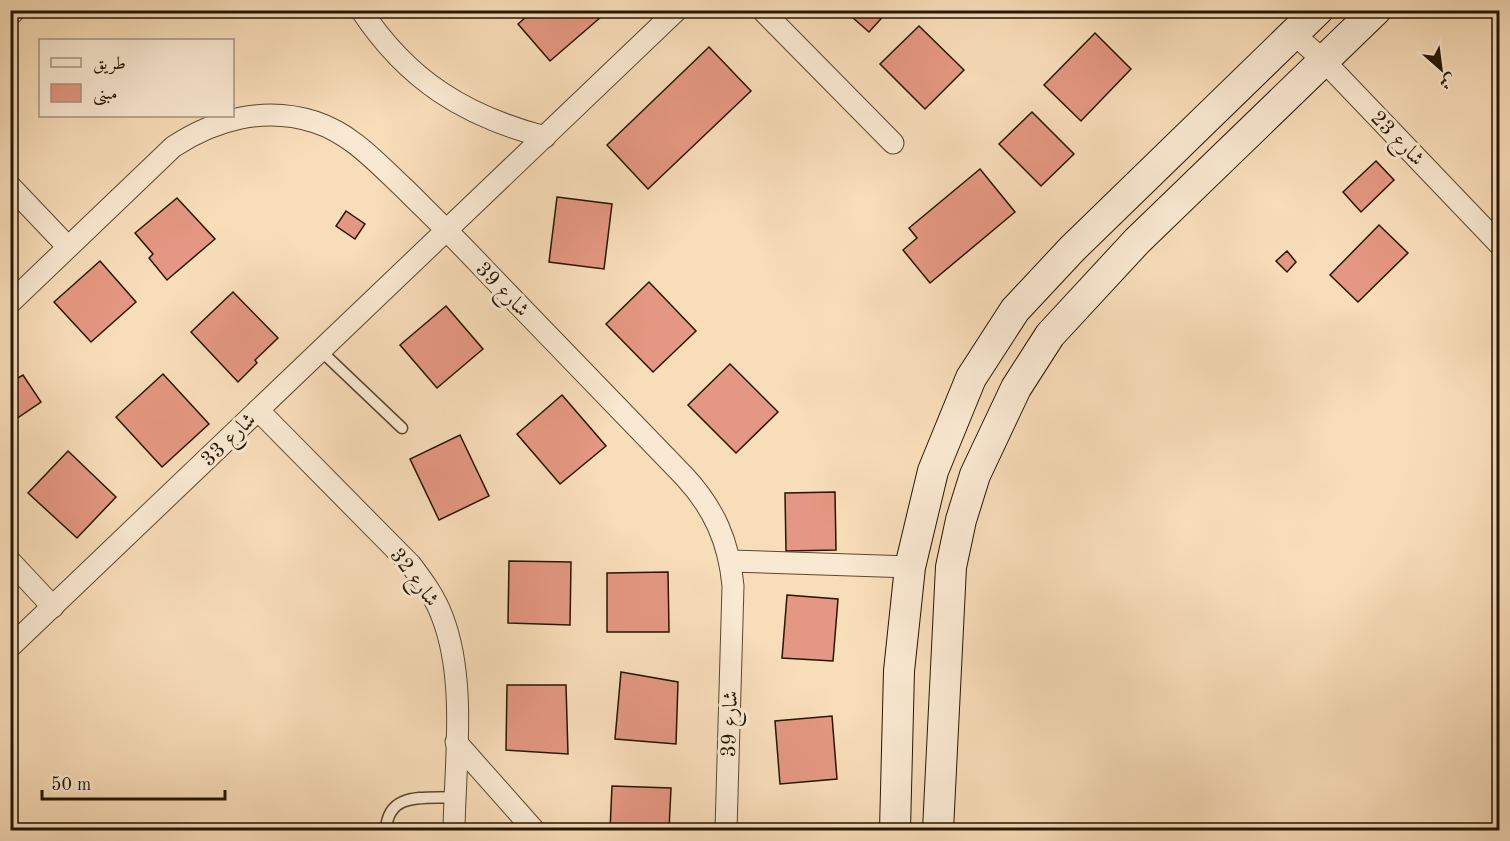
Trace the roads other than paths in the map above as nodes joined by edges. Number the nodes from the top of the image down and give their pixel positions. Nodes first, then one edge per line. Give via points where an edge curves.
1 (15, 10) edge
2 (361, 10) edge
3 (677, 10) edge
4 (762, 10) edge
5 (1318, 10) edge
6 (1376, 10) edge
7 (10, 15) edge
8 (1294, 34) junction
9 (1324, 61) junction
10 (545, 137) junction
11 (893, 143) dead end
12 (10, 186) edge
13 (448, 231) junction
14 (1500, 245) edge
15 (68, 247) junction
16 (10, 303) edge
17 (320, 350) junction
18 (258, 410) junction
19 (402, 428) dead end
20 (10, 561) edge
21 (731, 561) junction
22 (910, 567) junction
23 (53, 607) junction
24 (10, 647) edge
25 (456, 742) junction
26 (454, 797) junction
27 (386, 831) edge
28 (454, 831) edge
29 (534, 831) edge
30 (726, 831) edge
31 (894, 831) edge
32 (938, 831) edge

1 - 7 street
2 - 10 street via 401,61 432,88 467,110
3 - 10 street, شارع 33
4 - 11 street
5 - 8 street
6 - 9 street
8 - 9 street, شارع 23
8 - 22 street via 1072,249 1015,310 971,378 954,414 933,471
9 - 14 street, شارع 23
9 - 32 street via 1137,241 1050,335 993,430 966,502 951,567
10 - 13 street, شارع 33
12 - 15 street
13 - 15 street, شارع 39 via 354,142 315,122 266,115 217,123 180,142
13 - 17 street, شارع 33
13 - 21 street, شارع 39 via 692,484 718,521
15 - 16 street, شارع 39
17 - 18 street, شارع 33
17 - 19 lane
18 - 23 street, شارع 33
18 - 25 street, شارع 32 via 411,565 428,588 451,640 456,668
20 - 23 street
21 - 22 street
21 - 30 street, شارع 39
22 - 31 street via 901,651
23 - 24 street, شارع 33
25 - 26 street, شارع 32
25 - 29 street
26 - 27 lane via 405,800 393,807
26 - 28 street, شارع 32

